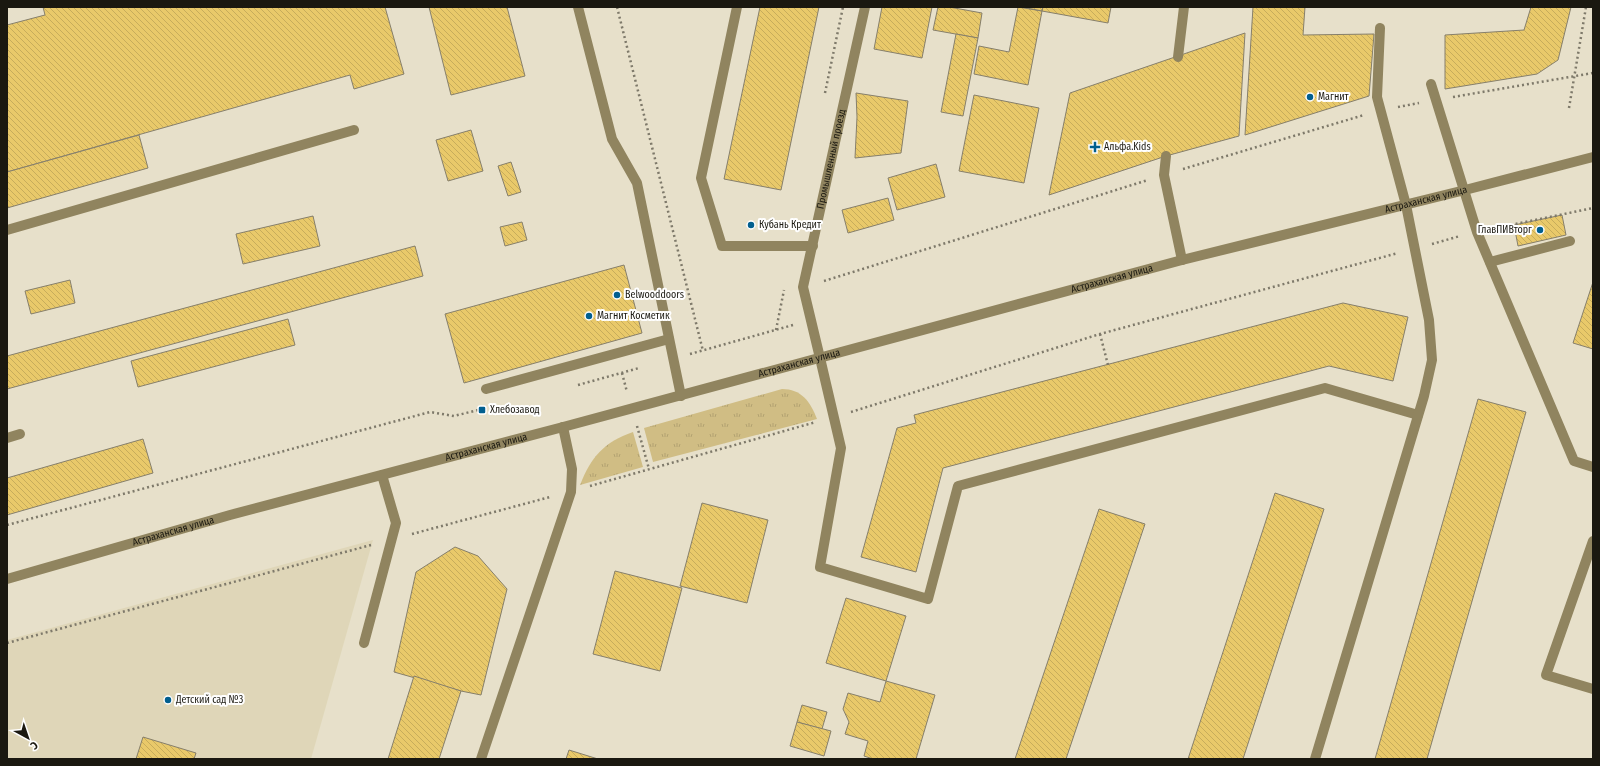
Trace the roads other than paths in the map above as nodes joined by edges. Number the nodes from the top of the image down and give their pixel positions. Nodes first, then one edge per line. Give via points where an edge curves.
1 (578, 7) edge
2 (737, 7) edge
3 (865, 7) edge
4 (1184, 7) edge
5 (1380, 28) dead end
6 (1178, 57) dead end
7 (1431, 84) dead end
8 (354, 130) dead end
9 (1166, 156) dead end
10 (1593, 157) edge
11 (1465, 190) junction
12 (1406, 205) junction
13 (7, 230) edge
14 (1570, 242) dead end
15 (813, 246) junction
16 (1182, 260) junction
17 (1490, 262) junction
18 (669, 339) junction
19 (820, 358) junction
20 (486, 389) dead end
21 (681, 396) junction
22 (1418, 415) junction
23 (562, 428) junction
24 (20, 434) dead end
25 (7, 438) edge
26 (1593, 467) edge
27 (382, 474) junction
28 (1593, 540) edge
29 (7, 579) edge
30 (364, 643) dead end
31 (1593, 689) edge
32 (481, 759) edge
33 (1315, 759) edge

1 - 18 street via 612,140 637,183
2 - 15 street via 701,178 722,246
3 - 15 street, Промышленный проезд
4 - 6 street
5 - 12 street via 1377,97
7 - 11 street
8 - 13 street
9 - 16 street via 1164,175
10 - 11 street, Астраханская улица
11 - 12 street, Астраханская улица
11 - 17 street via 1477,232
12 - 16 street, Астраханская улица
12 - 22 street via 1429,320 1432,360
14 - 17 street
15 - 19 street, Промышленный проезд via 803,287
16 - 19 street, Астраханская улица
17 - 26 street via 1574,461
18 - 20 street
18 - 21 street
19 - 21 street, Астраханская улица
19 - 22 street, Промышленный проезд via 841,448 820,567 928,599 958,486 1325,388
21 - 23 street, Астраханская улица
22 - 33 street
23 - 27 street, Астраханская улица
23 - 32 street via 572,469 571,492
24 - 25 street
27 - 29 street, Астраханская улица
27 - 30 street via 396,523
28 - 31 street via 1546,675

